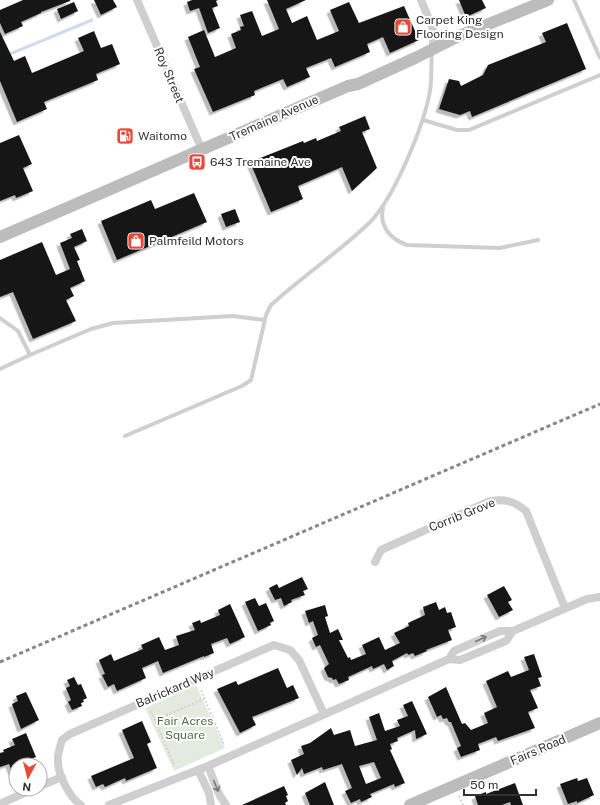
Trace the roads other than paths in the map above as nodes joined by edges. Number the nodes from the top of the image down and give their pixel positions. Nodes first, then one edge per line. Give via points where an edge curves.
1 (137, 0) edge
2 (420, 0) edge
3 (548, 0) edge
4 (574, 0) edge
5 (433, 49) junction
6 (600, 58) edge
7 (600, 75) edge
8 (423, 120) junction
9 (202, 150) junction
10 (385, 203) junction
11 (0, 237) edge
12 (538, 240) dead end
13 (0, 318) edge
14 (265, 320) junction
15 (30, 355) junction
16 (0, 369) edge
17 (125, 436) dead end
18 (375, 562) dead end
19 (600, 597) edge
20 (565, 608) junction
21 (513, 631) junction
22 (449, 659) junction
23 (324, 714) junction
24 (600, 723) edge
25 (208, 766) junction
26 (198, 770) junction
27 (62, 777) junction
28 (48, 783) edge
29 (15, 797) edge
30 (0, 804) edge
31 (81, 805) edge
32 (109, 805) edge
33 (211, 805) edge
34 (226, 805) edge
35 (410, 805) edge

1 - 9 street, Roy Street
2 - 5 street via 433,28
3 - 5 main road, Tremaine Avenue
4 - 6 lane
5 - 8 lane via 430,90
5 - 9 main road, Tremaine Avenue via 358,84 348,86
7 - 8 lane via 470,130 457,130
8 - 10 lane
9 - 11 main road, Tremaine Avenue
10 - 12 lane via 382,215 384,226 395,239 406,245 500,248
10 - 14 lane via 369,223 271,305
13 - 15 lane via 18,332
14 - 15 lane via 233,316 118,322 91,329
14 - 17 lane via 250,382
15 - 16 lane
18 - 20 street, Corrib Grove via 381,550 490,502 504,499 516,503 526,511
19 - 20 street
20 - 21 street
21 - 22 street via 506,641 460,660
22 -> 21 street via 454,651 500,630
22 - 23 street
23 - 25 street
23 - 27 street, Balrickard Way via 299,660 290,650 274,645 70,734 62,740 59,747 58,763
24 - 35 main road, Fairs Road
25 - 26 street
25 -> 34 street
26 - 32 street
26 - 33 street via 209,793
27 - 28 street
27 - 31 street, Balrickard Way via 70,793
29 - 30 street

